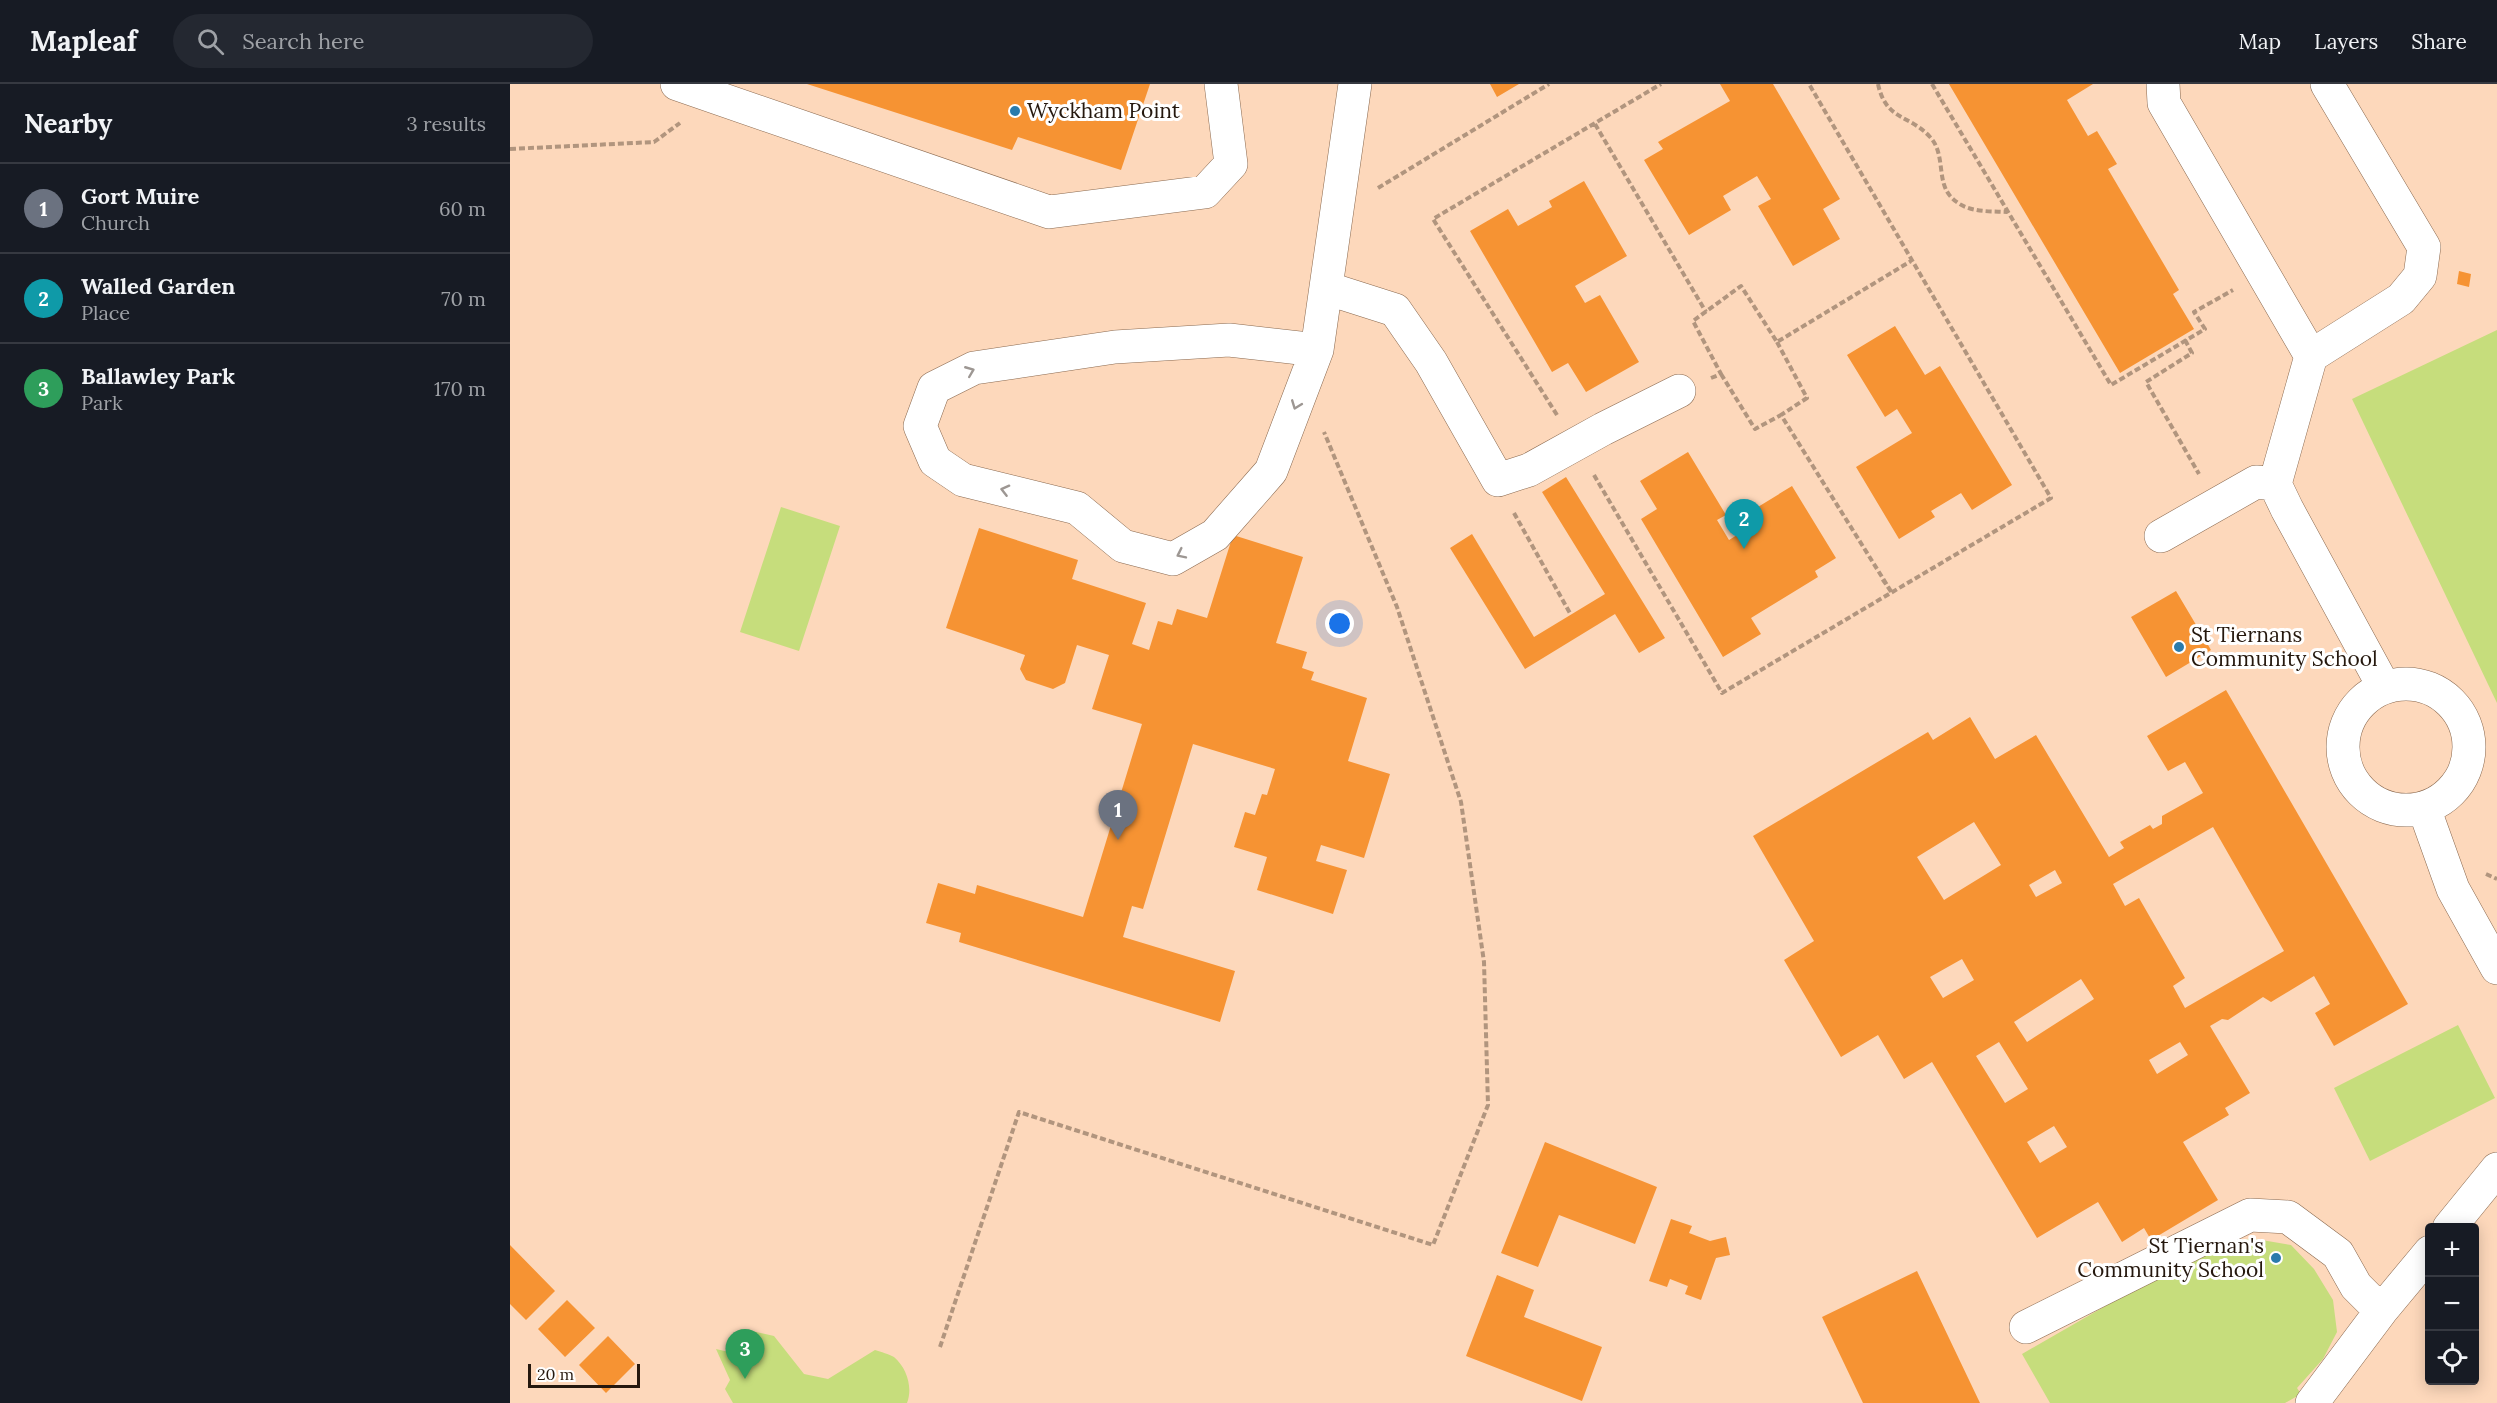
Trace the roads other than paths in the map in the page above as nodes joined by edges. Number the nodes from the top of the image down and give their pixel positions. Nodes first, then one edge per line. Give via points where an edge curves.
1 (677, 84) edge
2 (1221, 84) edge
3 (1355, 84) edge
4 (2163, 84) edge
5 (2327, 84) edge
6 (1326, 288) junction
7 (1317, 350) junction
8 (2311, 356) junction
9 (1680, 391) road end
10 (2275, 484) junction
11 (2161, 536) dead end
12 (2384, 687) junction
13 (2424, 808) junction
14 (2497, 968) edge
15 (2497, 1170) edge
16 (2453, 1223) edge
17 (2425, 1258) edge
18 (2381, 1311) junction
19 (2026, 1327) dead end
20 (2312, 1403) edge

1 - 2 street via 1049,212 1205,192 1231,164
3 - 6 street
4 - 8 street via 2164,103
5 - 8 street via 2424,247 2420,276 2401,299
6 - 7 street
6 - 9 street via 1395,310 1431,362 1498,480 1530,470
7 -> 7 street via 1271,471 1215,535 1173,559 1124,546 1077,508 963,480 935,461 920,426 934,388 974,368 1115,347 1217,341
8 - 10 street
10 - 11 street via 2256,482
10 - 12 street
12 - 13 street via 2365,698 2351,715 2344,735 2343,757 2350,777 2363,794 2382,806
12 - 13 street via 2405,683 2443,695 2466,728 2470,747 2457,785 2443,799
13 - 14 street via 2453,889
15 - 16 street
17 - 18 street
18 - 19 street via 2356,1286 2338,1254 2288,1217 2250,1215
18 - 20 street

